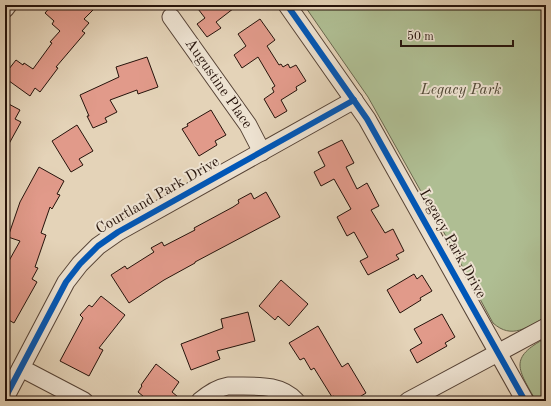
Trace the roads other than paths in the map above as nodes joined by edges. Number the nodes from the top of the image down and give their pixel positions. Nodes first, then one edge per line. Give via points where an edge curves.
1 (8, 5) edge
2 (287, 5) edge
3 (5, 9) edge
4 (171, 17) dead end
5 (354, 100) junction
6 (264, 151) junction
7 (546, 327) edge
8 (498, 352) junction
9 (21, 368) junction
10 (5, 398) edge
11 (84, 401) edge
12 (200, 401) edge
13 (296, 401) edge
14 (408, 401) edge
15 (525, 401) edge

1 - 3 street
2 - 5 street, Legacy Park Drive
4 - 6 street, Augustine Place
5 - 6 street
5 - 8 street, Legacy Park Drive
6 - 9 street, Courtland Park Drive via 118,232 98,246 66,282
7 - 8 street
8 - 14 street
8 - 15 street, Legacy Park Drive
9 - 10 street, Courtland Park Drive
9 - 11 street
12 - 13 street via 214,391 228,386 269,386 283,391

